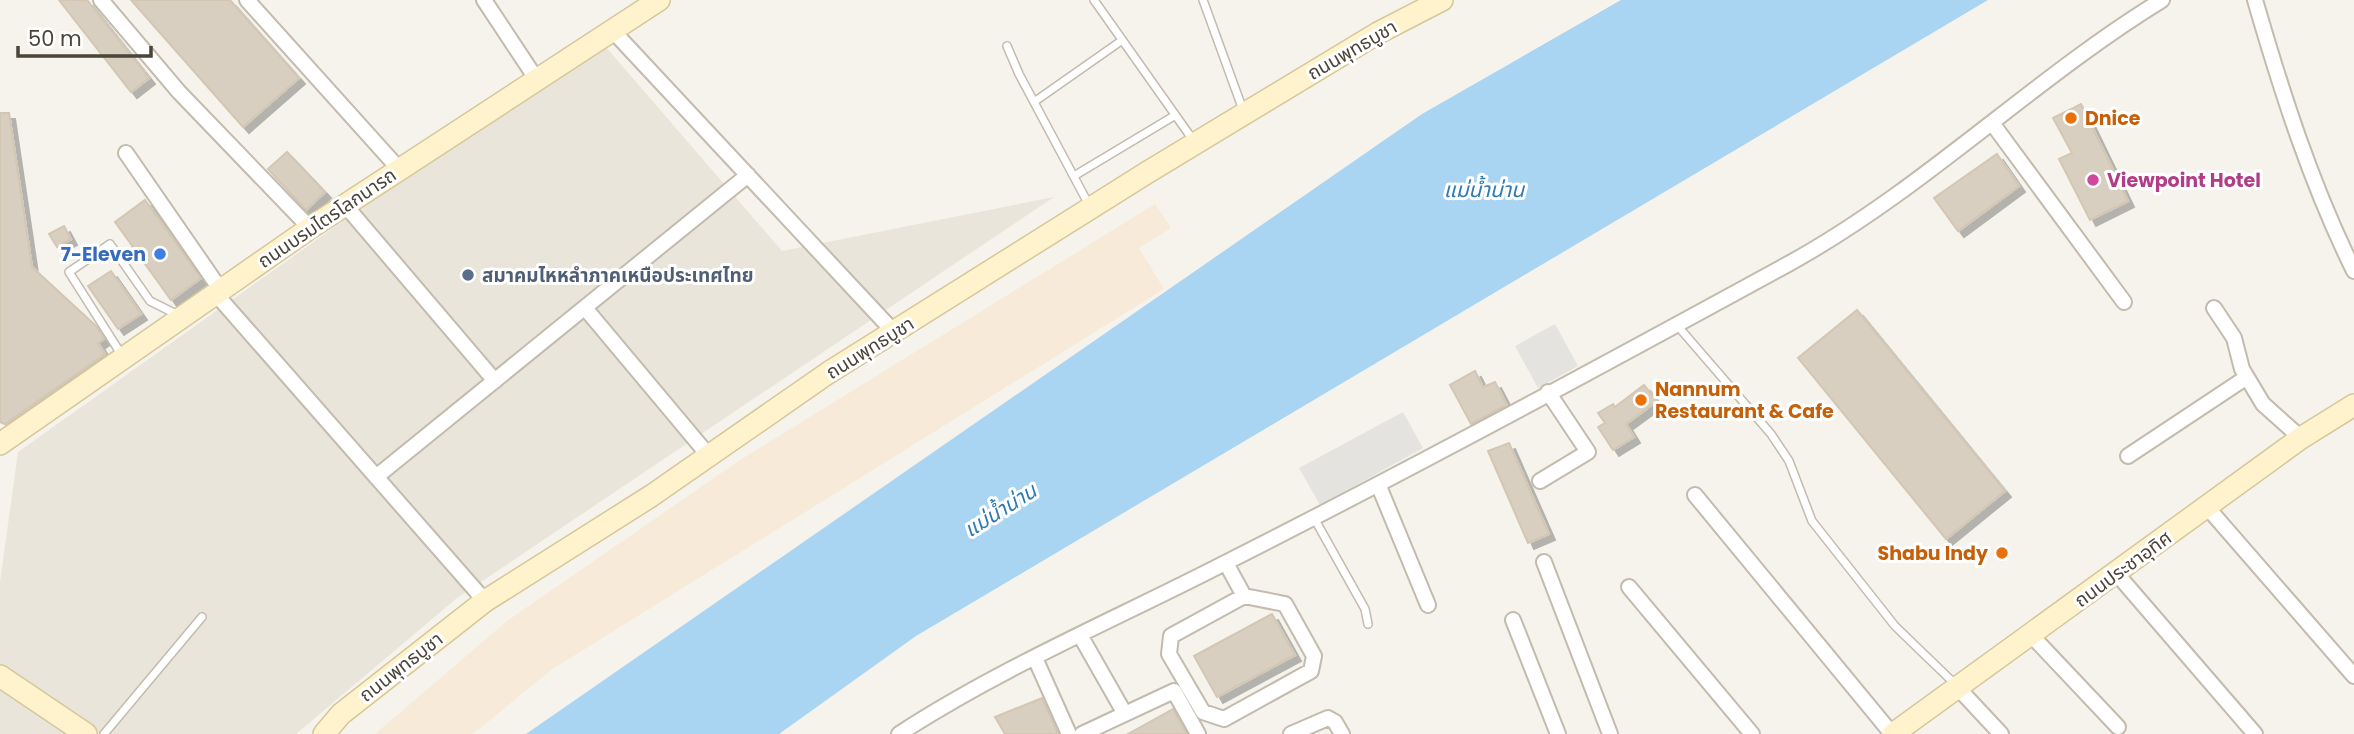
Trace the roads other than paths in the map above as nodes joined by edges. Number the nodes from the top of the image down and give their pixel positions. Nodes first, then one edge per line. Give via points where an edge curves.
1 (101, 0) edge
2 (247, 0) edge
3 (484, 0) edge
4 (659, 0) edge
5 (1094, 0) edge
6 (1203, 0) edge
7 (1442, 0) edge
8 (2162, 0) edge
9 (2255, 0) edge
10 (612, 31) junction
11 (1121, 41) junction
12 (1007, 46) dead end
13 (537, 80) junction
14 (1034, 102) junction
15 (1244, 114) junction
16 (1174, 116) junction
17 (1992, 122) junction
18 (1195, 144) junction
19 (126, 153) dead end
20 (400, 170) junction
21 (747, 175) junction
22 (1073, 176) junction
23 (345, 205) junction
24 (1091, 209) junction
25 (310, 228) junction
26 (2354, 271) edge
27 (217, 291) junction
28 (2124, 302) dead end
29 (584, 308) junction
30 (2214, 308) dead end
31 (181, 317) junction
32 (1675, 324) junction
33 (894, 332) junction
34 (123, 358) junction
35 (2247, 377) junction
36 (495, 381) junction
37 (1548, 392) junction
38 (2354, 405) edge
39 (2301, 438) junction
40 (0, 444) edge
41 (709, 456) junction
42 (2128, 456) dead end
43 (376, 477) junction
44 (1540, 481) dead end
45 (1378, 484) junction
46 (1695, 495) dead end
47 (2207, 507) junction
48 (1314, 517) junction
49 (1544, 562) dead end
50 (1226, 563) junction
51 (2117, 574) junction
52 (1629, 587) dead end
53 (1244, 596) junction
54 (485, 601) junction
55 (1429, 605) dead end
56 (202, 617) dead end
57 (1513, 620) dead end
58 (1368, 624) dead end
59 (1080, 635) junction
60 (2032, 636) junction
61 (1035, 657) junction
62 (0, 676) edge
63 (2354, 676) edge
64 (1959, 689) junction
65 (1125, 714) junction
66 (2118, 727) dead end
67 (86, 734) edge
68 (104, 734) edge
69 (324, 734) edge
70 (899, 734) edge
71 (1069, 734) edge
72 (1083, 734) edge
73 (1198, 734) edge
74 (1292, 734) edge
75 (1342, 734) edge
76 (1558, 734) edge
77 (1610, 734) edge
78 (1752, 734) edge
79 (1893, 734) edge
80 (2001, 734) edge
81 (2255, 734) edge

1 - 25 street via 179,92
2 - 20 street
3 - 13 street
4 - 10 street, ถนนบรมไตรโลกนารถ
5 - 11 lane
6 - 15 lane
7 - 15 street, ถนนพุทธบูชา
8 - 17 street via 2107,34
9 - 26 street via 2326,215
10 - 13 street, ถนนบรมไตรโลกนารถ
10 - 21 street
11 - 14 lane
11 - 16 lane
12 - 14 lane
13 - 20 street, ถนนบรมไตรโลกนารถ
14 - 22 lane
15 - 18 street, ถนนพุทธบูชา
16 - 18 lane
16 - 22 lane
17 - 28 street
17 - 32 street via 1876,209 1794,260
18 - 24 street, ถนนพุทธบูชา
19 - 27 street
20 - 23 street, ถนนบรมไตรโลกนารถ
21 - 29 street
21 - 33 street
22 - 24 lane
23 - 25 street, ถนนบรมไตรโลกนารถ
23 - 36 street
24 - 33 street, ถนนพุทธบูชา
25 - 27 street, ถนนบรมไตรโลกนารถ
27 - 31 street, ถนนบรมไตรโลกนารถ
27 - 43 street
29 - 36 street
29 - 41 street
30 - 35 street via 2234,338
31 - 34 street, ถนนบรมไตรโลกนารถ
31 - 34 lane via 150,301 110,244 69,272
32 - 37 street
32 - 64 lane via 1771,434 1789,461 1812,521 1895,626
33 - 41 street, ถนนพุทธบูชา
34 - 40 street, ถนนบรมไตรโลกนารถ
35 - 39 street via 2263,404
35 - 42 street
36 - 43 street
37 - 44 street via 1588,452
37 - 45 street
38 - 39 street, ถนนประชาอุทิศ
39 - 47 street, ถนนประชาอุทิศ
41 - 54 street, ถนนพุทธบูชา
43 - 54 street
45 - 48 street
45 - 55 street
46 - 79 street
47 - 51 street, ถนนประชาอุทิศ
47 - 63 street
48 - 50 street
48 - 58 lane via 1365,610
49 - 77 street
50 - 53 street
50 - 59 street
51 - 60 street, ถนนประชาอุทิศ
51 - 81 street
52 - 78 street
53 - 53 street via 1285,604 1314,656 1311,671 1224,719 1203,712 1169,654 1171,636
54 - 69 street, ถนนพุทธบูชา via 341,714
56 - 68 lane
57 - 76 street
59 - 61 street
59 - 65 street
60 - 64 street, ถนนประชาอุทิศ
60 - 66 street
61 - 70 street via 950,701
61 - 71 street
62 - 67 street
64 - 79 street, ถนนประชาอุทิศ
64 - 80 street
65 - 72 street
65 - 73 street via 1174,691
74 - 75 street via 1328,718

